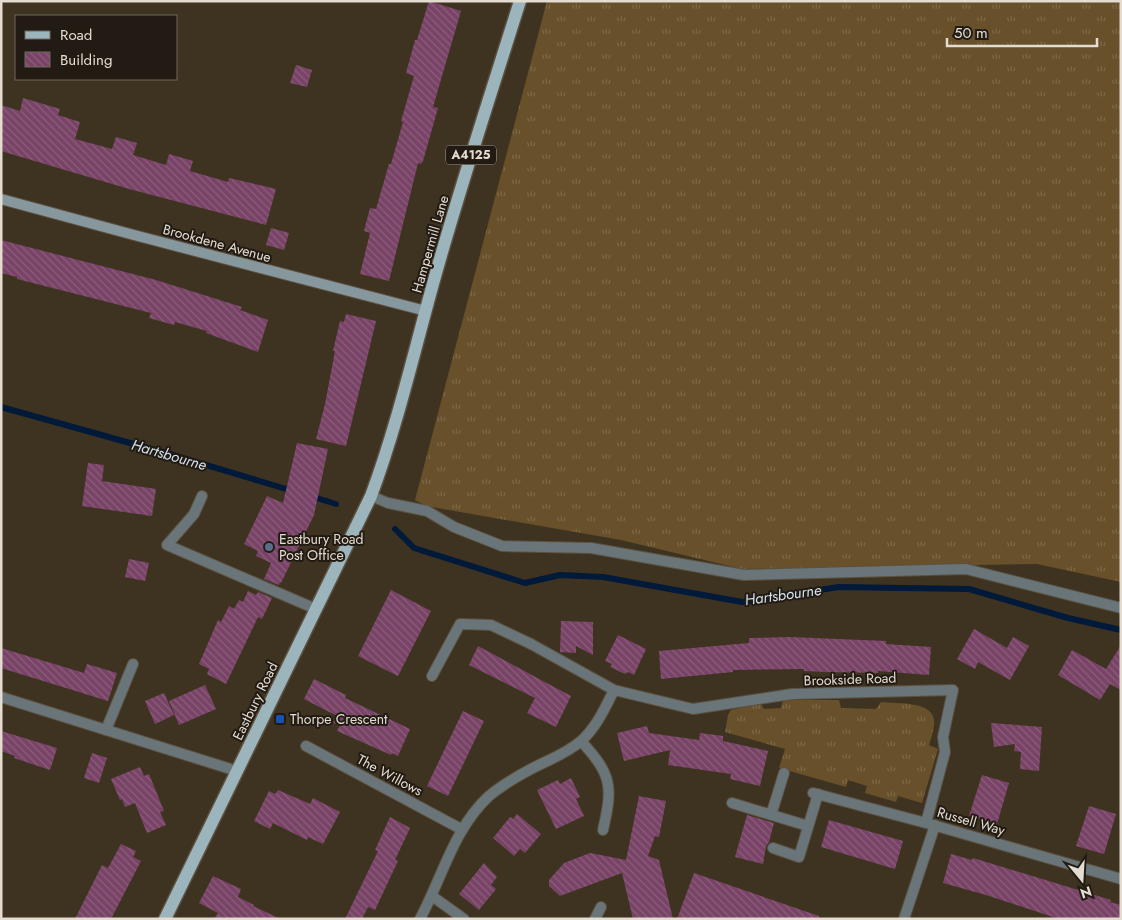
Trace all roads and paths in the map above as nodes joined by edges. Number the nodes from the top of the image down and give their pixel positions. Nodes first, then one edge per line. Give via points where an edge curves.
1 (520, 1) edge
2 (1, 198) edge
3 (426, 311) junction
4 (202, 496) dead end
5 (371, 496) junction
6 (1121, 608) edge
7 (316, 610) junction
8 (133, 664) dead end
9 (432, 676) dead end
10 (614, 690) junction
11 (1, 697) edge
12 (106, 730) junction
13 (581, 741) junction
14 (306, 746) dead end
15 (237, 771) junction
16 (784, 773) dead end
17 (732, 803) dead end
18 (771, 815) junction
19 (930, 824) junction
20 (808, 826) junction
21 (461, 829) junction
22 (603, 830) dead end
23 (773, 848) dead end
24 (1121, 879) edge
25 (432, 896) junction
26 (601, 907) dead end
27 (165, 919) edge
28 (420, 919) edge
29 (464, 919) edge
30 (595, 919) edge
31 (904, 919) edge

1 - 3 main road, Hampermill Lane / A4125
2 - 3 main road, Brookdene Avenue
3 - 5 main road, Hampermill Lane / A4125 via 387,453
4 - 7 street via 194,514 167,545
5 - 6 street via 427,511 454,527 502,546 591,548 744,574 966,569
5 - 7 main road, Eastbury Road / A4125
7 - 15 main road, Eastbury Road / A4125
8 - 12 street
9 - 10 street, Brookside Road via 460,624 491,625
10 - 13 street via 598,720
10 - 19 street, Brookside Road via 694,710 792,694 952,690 944,737 945,752
11 - 12 street
12 - 15 street
13 - 21 street via 507,782
13 - 22 street via 602,767 608,785 609,802
14 - 21 street, The Willows
15 - 27 main road, Eastbury Road / A4125
16 - 18 street
17 - 18 street
18 - 20 street
19 - 20 street, Russell Way via 816,793
19 - 24 street, Russell Way
19 - 31 street
20 - 23 street via 799,856
21 - 25 street
25 - 28 street
25 - 29 street
26 - 30 street

